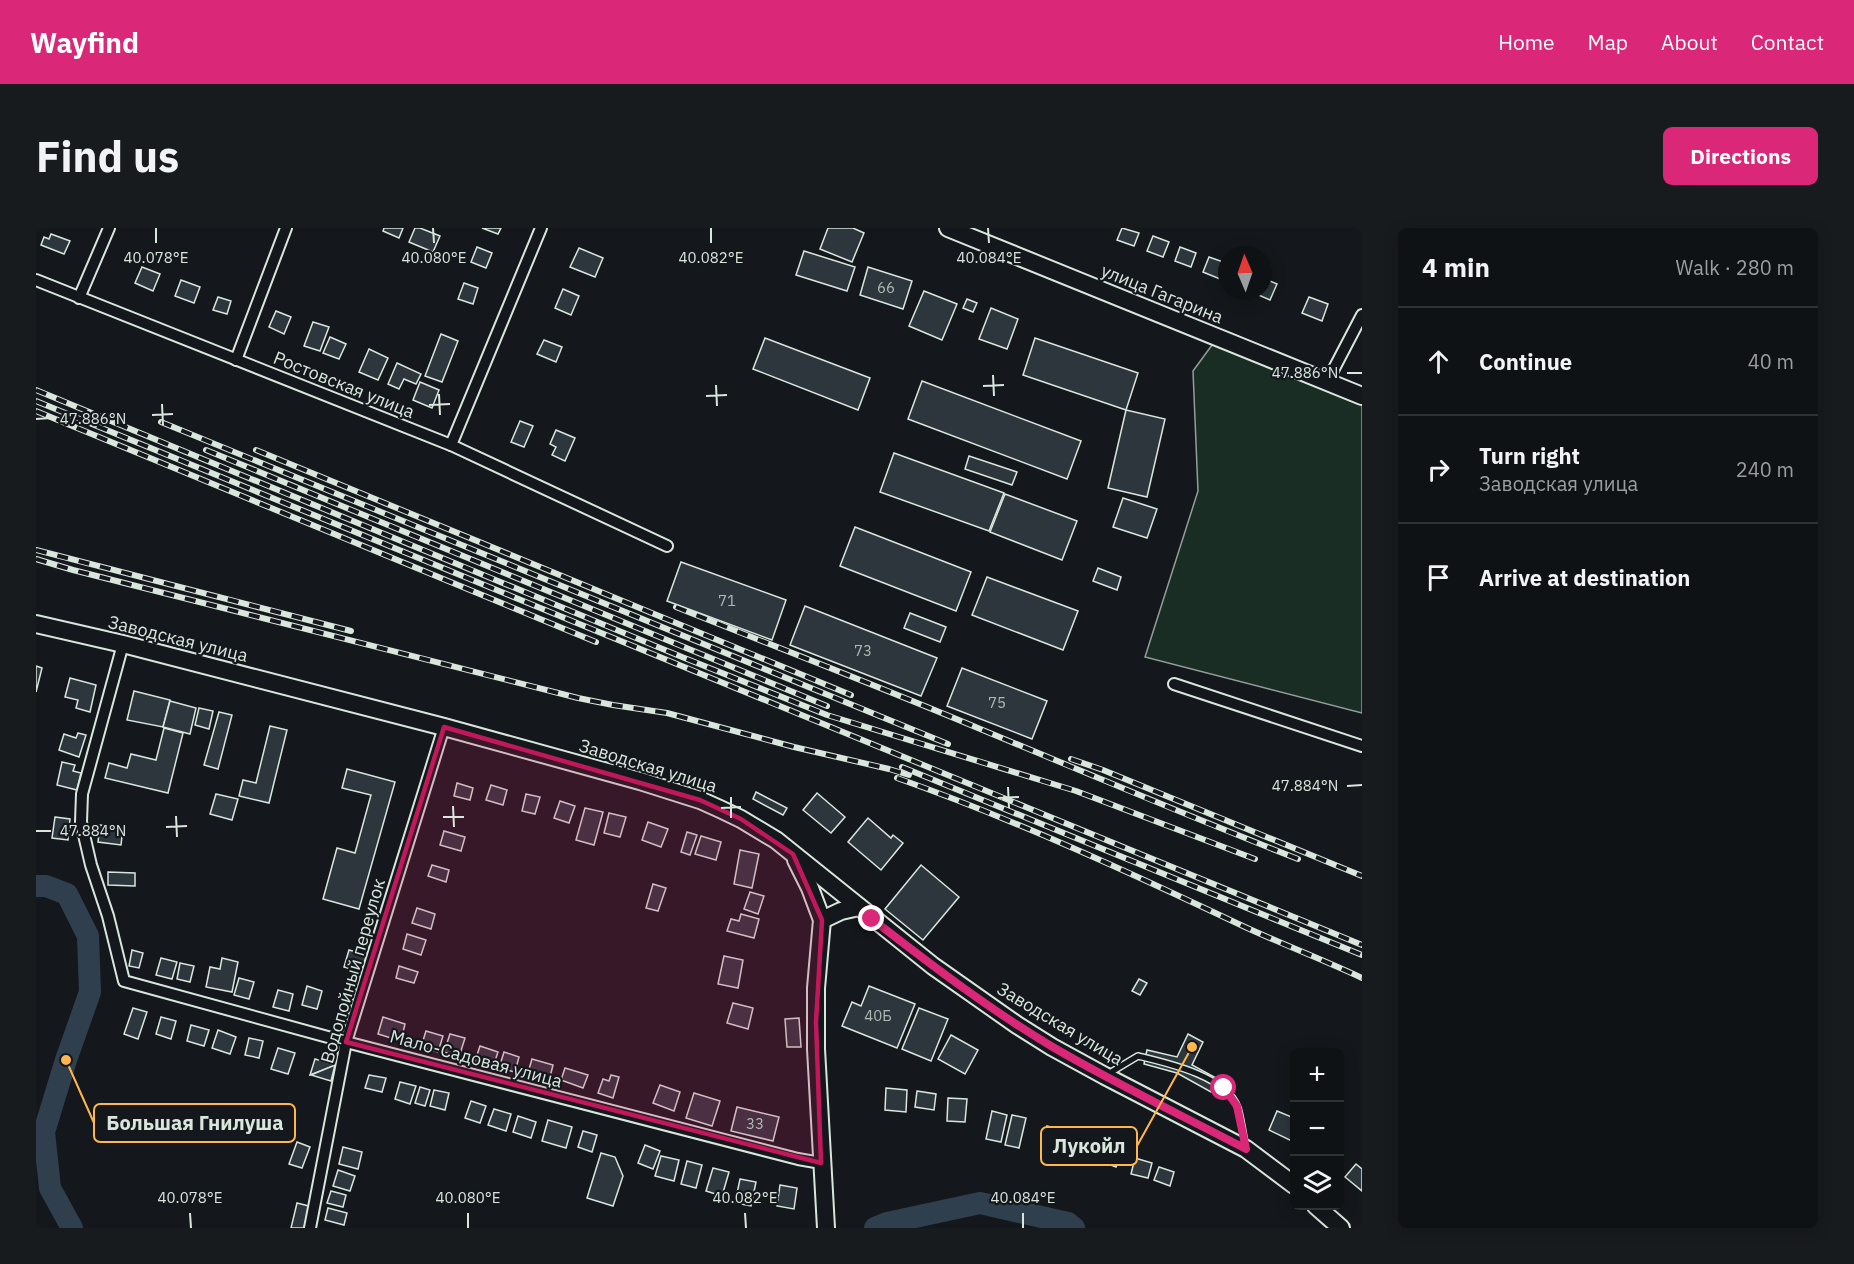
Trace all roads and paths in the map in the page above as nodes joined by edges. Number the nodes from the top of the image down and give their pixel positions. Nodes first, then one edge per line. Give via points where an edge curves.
1 (109, 228) edge
2 (286, 228) edge
3 (540, 228) edge
4 (948, 228) edge
5 (968, 232) edge
6 (36, 280) edge
7 (79, 298) junction
8 (1362, 315) edge
9 (236, 360) junction
10 (1327, 382) junction
11 (1362, 396) edge
12 (451, 445) junction
13 (667, 546) dead end
14 (36, 624) edge
15 (123, 644) junction
16 (1174, 684) dead end
17 (444, 727) junction
18 (1362, 746) edge
19 (793, 854) junction
20 (859, 908) junction
21 (822, 920) junction
22 (346, 1042) junction
23 (1105, 1076) junction
24 (1246, 1149) junction
25 (821, 1163) junction
26 (1290, 1182) edge
27 (1321, 1210) edge
28 (310, 1228) edge
29 (826, 1228) edge
30 (1341, 1228) edge

1 - 7 street
2 - 9 street
3 - 12 street
4 - 5 main road, улица Гагарина
5 - 10 main road, улица Гагарина
6 - 7 street, Ростовская улица
7 - 9 street, Ростовская улица
8 - 10 street
9 - 12 street, Ростовская улица
10 - 11 main road, улица Гагарина
12 - 13 street, Ростовская улица
14 - 15 main road, Заводская улица
15 - 17 main road, Заводская улица
15 - 22 street, Мало-Садовая улица via 82,794 81,822 123,981
16 - 18 street
17 - 19 main road, Заводская улица via 700,800 741,819
17 - 22 street, Водопойный переулок
19 - 20 main road, Заводская улица
19 - 21 main road
20 - 21 main road
20 - 23 main road, Заводская улица via 1017,1025
21 - 25 main road via 816,1022
22 - 25 street, Мало-Садовая улица
22 - 28 street, Водопойный переулок
23 - 24 main road, Заводская улица
23 - 24 lane via 1138,1056 1180,1066 1224,1088 1237,1106
24 - 26 main road, Заводская улица
25 - 29 main road
27 - 30 main road

